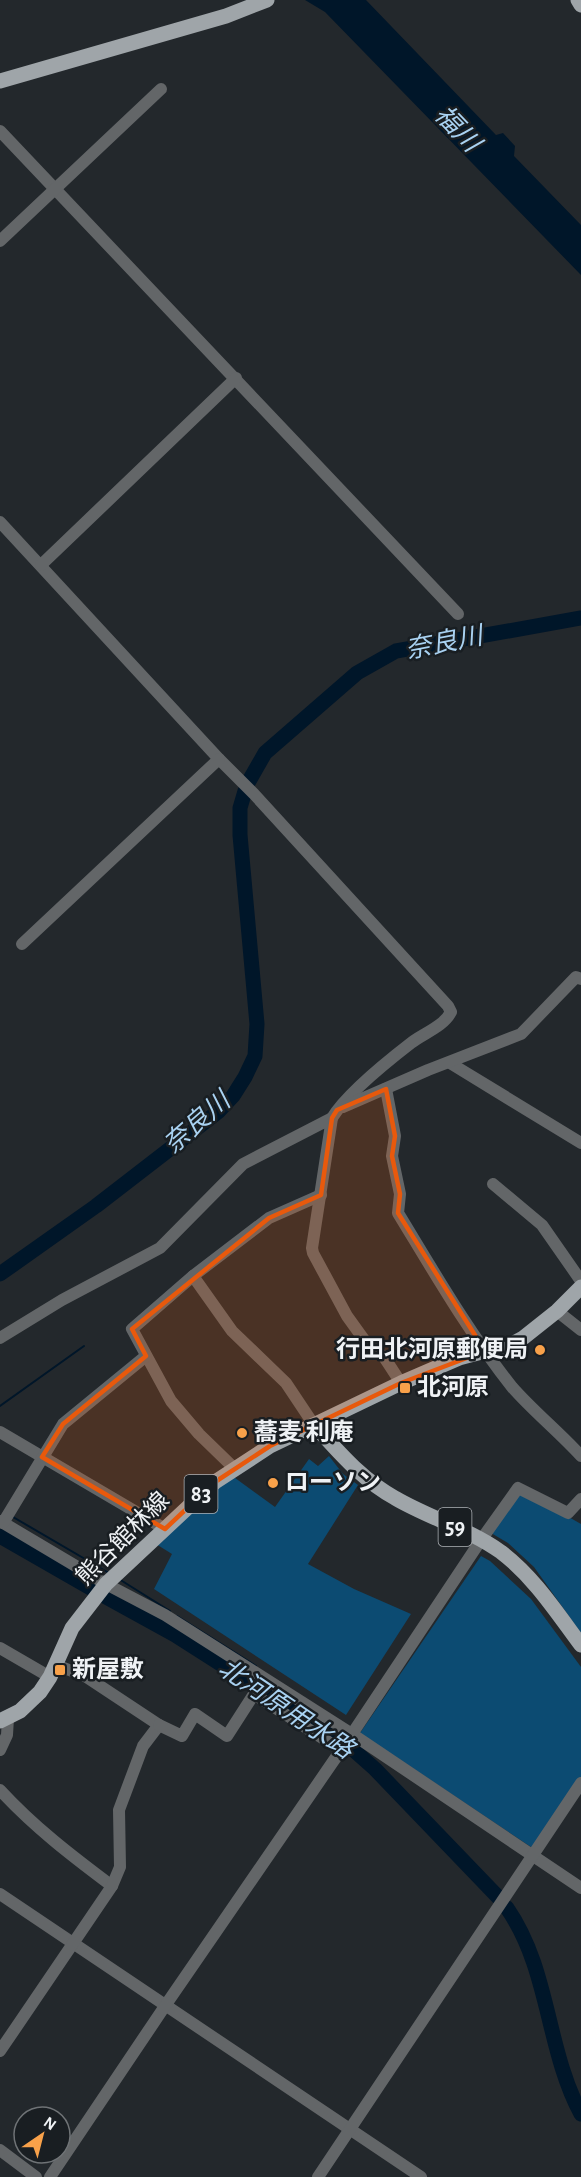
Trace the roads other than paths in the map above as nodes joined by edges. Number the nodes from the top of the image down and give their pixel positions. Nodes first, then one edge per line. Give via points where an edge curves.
1 (578, 0) edge
2 (266, 1) edge
3 (581, 5) edge
4 (0, 81) edge
5 (161, 89) dead end
6 (0, 131) edge
7 (56, 189) junction
8 (0, 241) edge
9 (236, 378) junction
10 (0, 522) edge
11 (41, 565) junction
12 (458, 614) dead end
13 (219, 759) junction
14 (22, 944) dead end
15 (581, 979) edge
16 (450, 1063) junction
17 (386, 1089) junction
18 (334, 1114) junction
19 (581, 1143) edge
20 (493, 1184) dead end
21 (321, 1195) junction
22 (193, 1276) junction
23 (581, 1281) edge
24 (581, 1287) edge
25 (557, 1311) junction
26 (581, 1330) edge
27 (0, 1338) edge
28 (485, 1351) junction
29 (146, 1356) junction
30 (401, 1383) junction
31 (314, 1425) junction
32 (0, 1432) edge
33 (581, 1456) edge
34 (42, 1457) junction
35 (234, 1468) junction
36 (581, 1499) edge
37 (1, 1522) edge
38 (165, 1528) junction
39 (482, 1540) junction
40 (105, 1585) junction
41 (581, 1646) edge
42 (0, 1648) edge
43 (53, 1671) junction
44 (4, 1719) edge
45 (159, 1725) junction
46 (352, 1734) junction
47 (0, 1750) edge
48 (581, 1784) edge
49 (0, 1790) edge
50 (533, 1855) junction
51 (112, 1886) junction
52 (581, 1888) edge
53 (0, 1894) edge
54 (74, 1942) junction
55 (165, 2006) junction
56 (0, 2051) edge
57 (350, 2129) junction
58 (0, 2150) edge
59 (36, 2177) edge
60 (50, 2177) edge
61 (318, 2177) edge
62 (421, 2177) edge

1 - 3 main road
2 - 4 main road
5 - 7 street
6 - 7 street
7 - 8 street
7 - 9 street
9 - 11 street
9 - 12 street
10 - 11 street
11 - 13 street
13 - 14 street
13 - 18 street via 451,1012 447,1020 412,1042
15 - 16 street via 576,977 521,1034
16 - 17 street
16 - 19 street
17 - 18 street
17 - 28 street via 395,1136 392,1156 400,1194 398,1213
18 - 21 street
18 - 27 street via 243,1164 160,1248
20 - 23 street via 542,1225
21 - 22 street via 269,1218
21 - 30 street via 314,1253 349,1319 365,1341 384,1357
22 - 29 street via 132,1329
22 - 31 street via 231,1331 286,1383
24 - 25 main road, 熊谷館林線
25 - 26 street
25 - 28 main road, 熊谷館林線 via 523,1338
28 - 30 main road, 熊谷館林線 via 445,1363
28 - 33 street via 514,1389
29 - 34 street via 63,1424
29 - 35 street via 171,1401
30 - 31 main road, 熊谷館林線
31 - 35 main road, 熊谷館林線 / 83
31 - 39 main road, 59 via 378,1488
32 - 34 street
34 - 37 street
34 - 38 street
35 - 38 main road, 熊谷館林線 / 83
36 - 39 street via 568,1513 518,1488
37 - 40 street
38 - 40 main road, 熊谷館林線 / 83
39 - 41 main road, 59 via 531,1580
39 - 46 street
40 - 43 main road, 熊谷館林線 / 83 via 72,1628
40 - 46 street via 165,1615
42 - 43 street
43 - 44 main road, 熊谷館林線 / 83 via 30,1702
43 - 45 street via 85,1676
44 - 47 street via 7,1736
45 - 51 street via 143,1746 119,1810 120,1867
45 - 55 street via 182,1736 195,1714 227,1736 254,1694 341,1750
46 - 50 street
48 - 50 street
49 - 51 street via 54,1843
50 - 52 street
50 - 57 street
51 - 54 street
53 - 54 street
54 - 55 street
54 - 56 street
55 - 57 street
55 - 60 street
57 - 61 street
57 - 62 street
58 - 59 street

